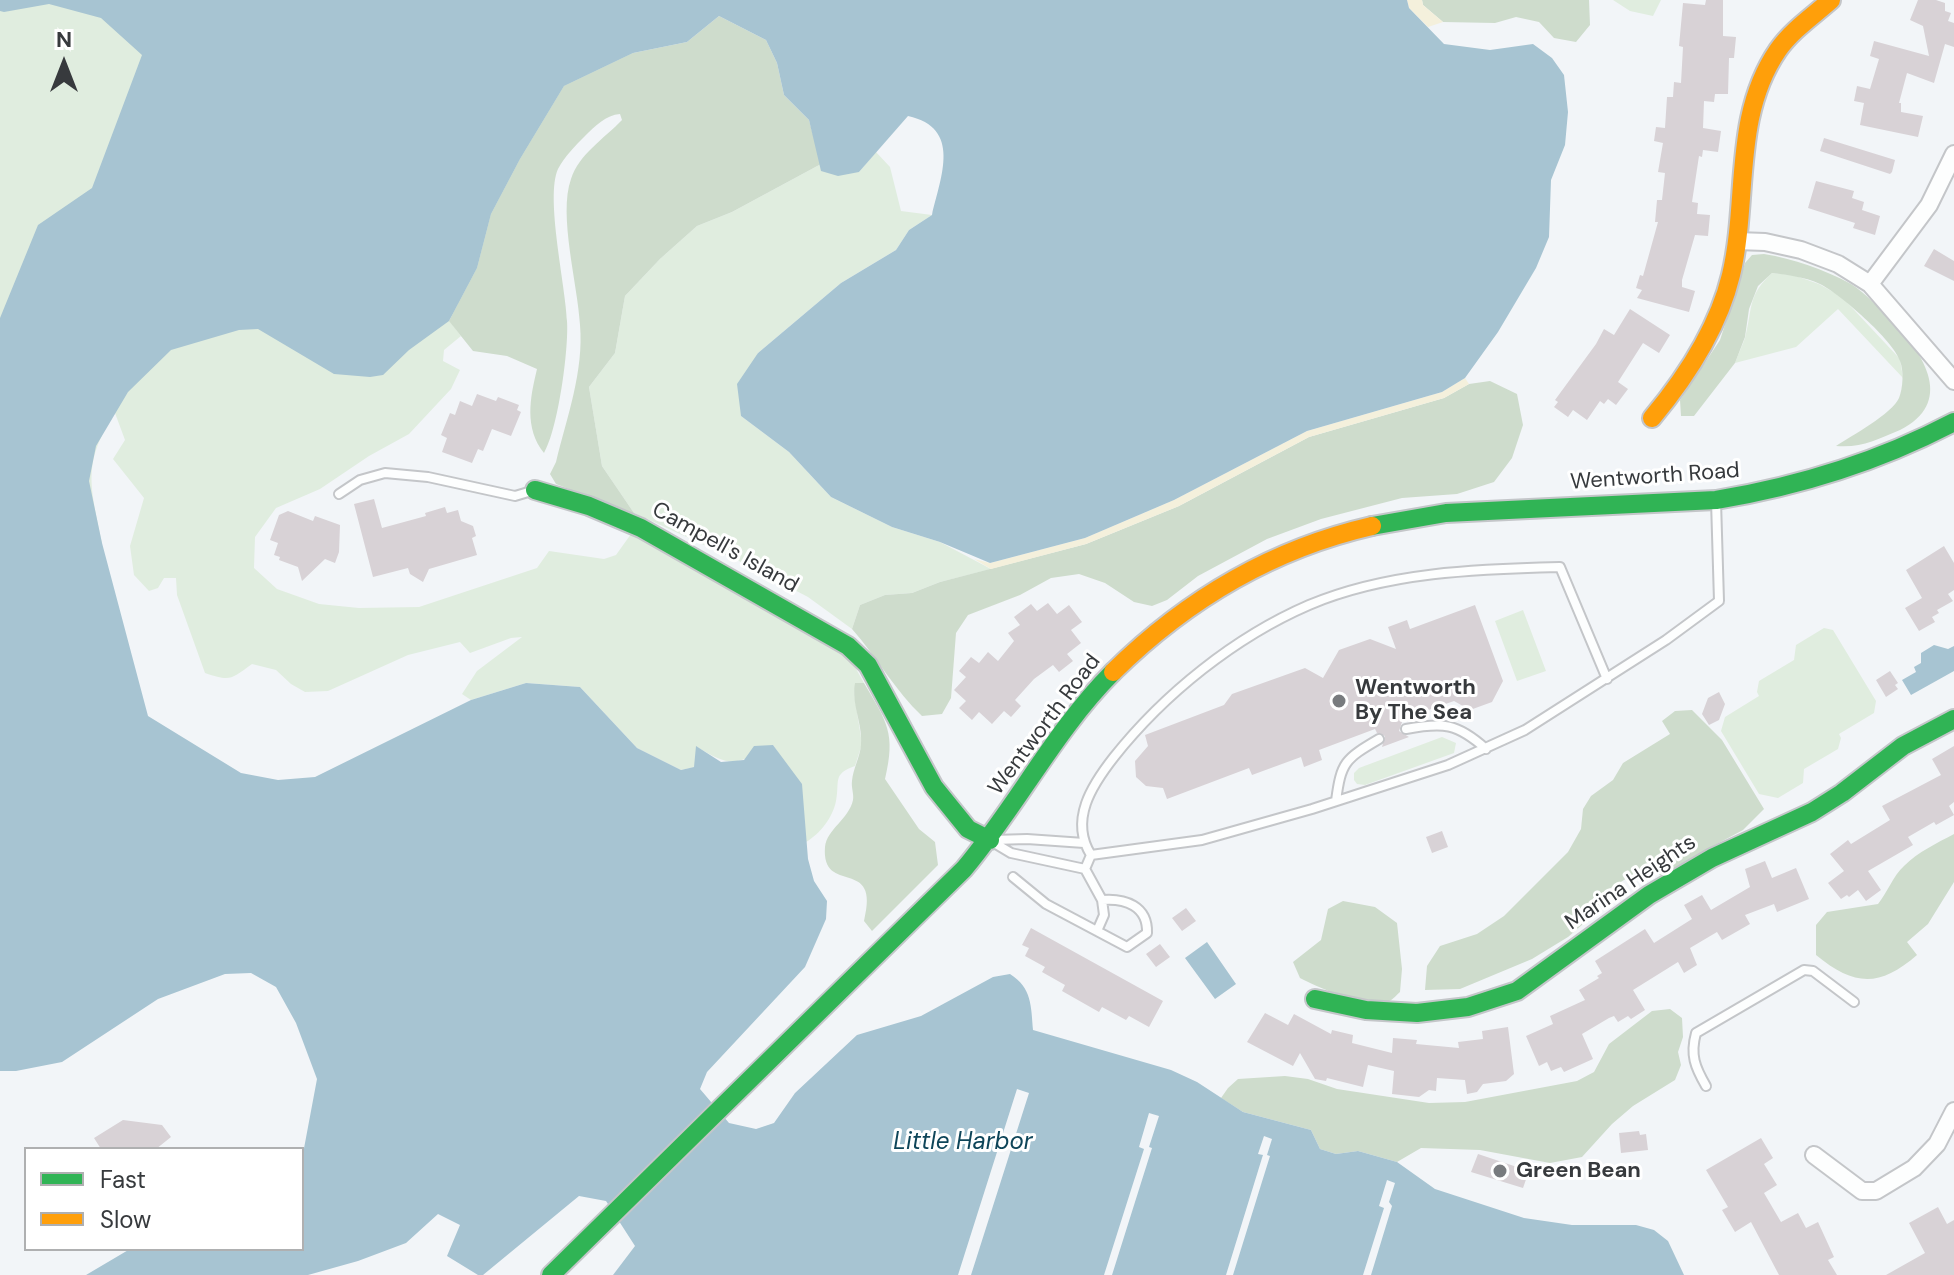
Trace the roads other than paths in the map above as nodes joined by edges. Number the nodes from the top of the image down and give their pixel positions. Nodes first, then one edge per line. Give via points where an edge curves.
1 (1831, 0) edge
2 (1954, 154) edge
3 (1737, 241) junction
4 (1870, 284) junction
5 (1954, 381) edge
6 (1652, 418) dead end
7 (1954, 422) edge
8 (535, 490) joint
9 (339, 494) dead end
10 (1716, 500) junction
11 (1607, 679) junction
12 (1954, 719) edge
13 (1406, 729) dead end
14 (1379, 739) dead end
15 (1486, 749) junction
16 (1336, 801) junction
17 (990, 840) junction
18 (1084, 843) junction
19 (1091, 855) junction
20 (1085, 869) junction
21 (1013, 877) dead end
22 (1102, 900) junction
23 (1097, 931) junction
24 (1315, 999) dead end
25 (1854, 1002) dead end
26 (1706, 1086) dead end
27 (1954, 1111) edge
28 (1814, 1155) dead end
29 (551, 1275) edge

1 - 3 street via 1777,52 1760,86 1746,146
2 - 4 street via 1929,205
3 - 4 street via 1801,250
3 - 6 street via 1709,337
4 - 5 street
7 - 10 street, Wentworth Road via 1842,472
8 - 9 lane, Campell's Island via 515,496 385,473 360,480
8 - 17 street, Campell's Island via 641,528 848,646 868,665 934,787 968,829
10 - 11 lane via 1719,601
10 - 17 street, Wentworth Road via 1441,513 1358,528 1279,556 1205,596 1139,647 1082,708
11 - 15 lane
11 - 18 lane via 1560,567 1445,573 1346,593 1275,622 1190,679 1153,712 1089,792
12 - 24 street, Marina Heights via 1903,746 1812,812 1712,858 1649,895 1544,973 1493,1002 1463,1010 1406,1013
13 - 15 lane via 1447,725 1467,732
14 - 16 lane via 1345,764
15 - 16 lane
16 - 19 lane via 1202,840
17 - 18 lane
17 - 20 lane via 1011,853
17 - 29 street, Wentworth Road
18 - 19 lane
19 - 20 lane
20 - 22 lane
21 - 23 lane via 1046,904
22 - 23 lane via 1104,915
22 - 23 lane via 1133,904 1147,922 1147,933 1127,947
25 - 26 lane via 1813,971 1804,970 1696,1033 1695,1066
27 - 28 street via 1937,1144 1914,1168 1876,1191 1862,1191

